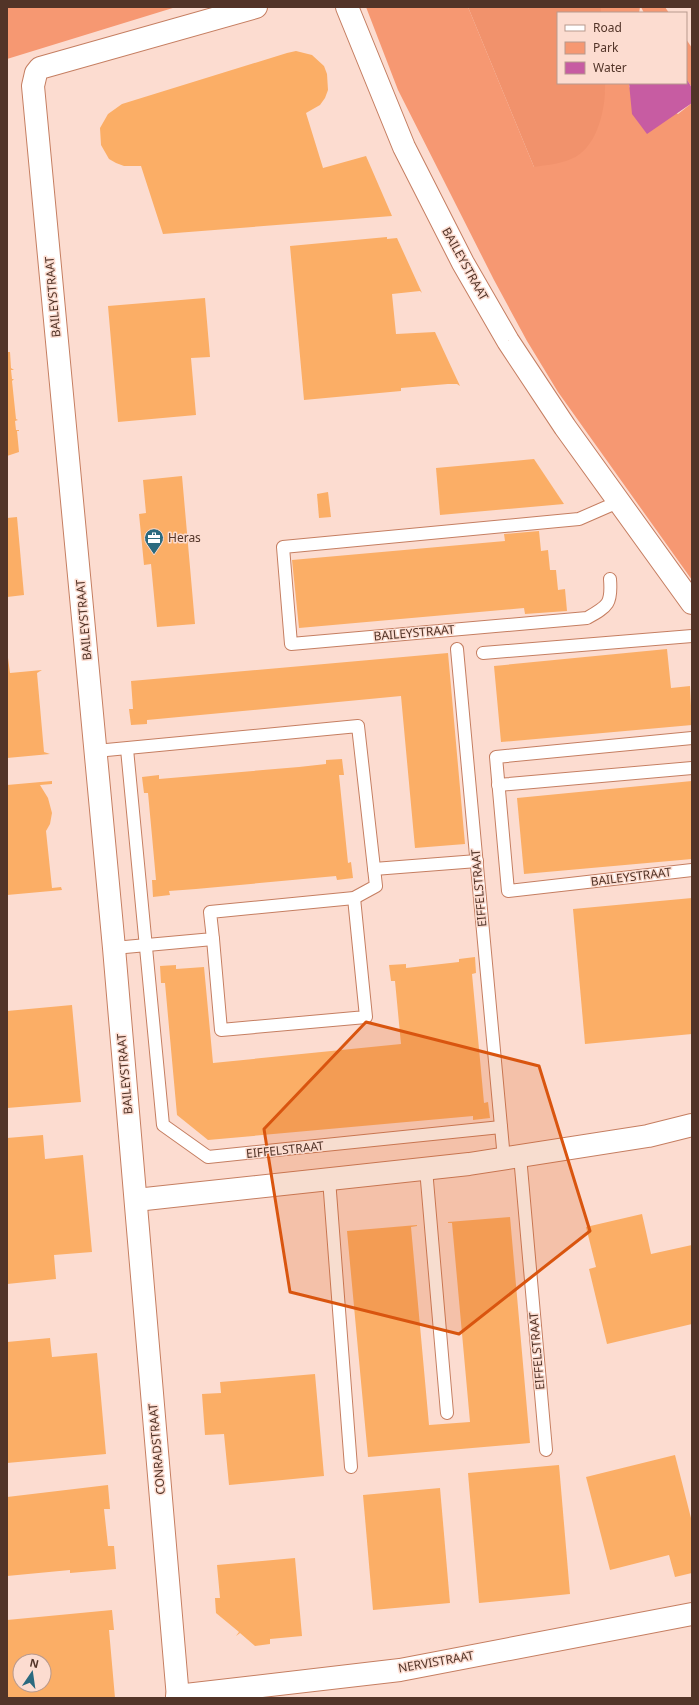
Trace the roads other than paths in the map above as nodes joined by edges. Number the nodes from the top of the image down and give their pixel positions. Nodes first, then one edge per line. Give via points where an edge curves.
1 (256, 7) edge
2 (347, 7) edge
3 (618, 502) junction
4 (610, 580) dead end
5 (692, 603) edge
6 (692, 636) edge
7 (457, 649) dead end
8 (483, 653) dead end
9 (692, 738) edge
10 (127, 749) junction
11 (96, 751) junction
12 (692, 768) edge
13 (498, 786) junction
14 (477, 861) junction
15 (374, 870) junction
16 (692, 870) edge
17 (354, 898) junction
18 (213, 939) junction
19 (146, 945) junction
20 (114, 948) junction
21 (692, 1125) edge
22 (501, 1128) junction
23 (512, 1157) junction
24 (426, 1169) junction
25 (329, 1179) junction
26 (136, 1200) junction
27 (447, 1413) dead end
28 (546, 1450) dead end
29 (351, 1467) dead end
30 (692, 1614) edge
31 (178, 1697) edge

1 - 11 street, BAILEYSTRAAT via 40,68 35,78 34,102
2 - 3 street, BAILEYSTRAAT via 404,147 463,263 508,340 564,427
3 - 4 lane, BAILEYSTRAAT via 579,519 283,547 292,644 587,618 605,608 611,595
3 - 5 street, BAILEYSTRAAT
6 - 8 lane
7 - 14 lane, EIFFELSTRAAT
9 - 13 lane, BAILEYSTRAAT via 496,757
10 - 11 lane
10 - 15 lane via 358,726
10 - 19 lane
11 - 20 street, BAILEYSTRAAT
12 - 13 lane
13 - 16 lane, BAILEYSTRAAT via 508,891
14 - 15 lane
14 - 22 lane, EIFFELSTRAAT
15 - 17 lane via 376,886
17 - 18 lane via 210,912
17 - 18 lane via 366,1017 221,1030
18 - 19 lane
19 - 20 lane
19 - 22 lane, EIFFELSTRAAT via 163,1125 208,1158
20 - 26 street, BAILEYSTRAAT
21 - 23 street via 648,1136
22 - 23 lane, EIFFELSTRAAT
23 - 24 street
23 - 28 lane, EIFFELSTRAAT
24 - 25 street
24 - 27 lane
25 - 26 street
25 - 29 lane
26 - 31 street, CONRADSTRAAT
30 - 31 street, NERVISTRAAT via 400,1670

